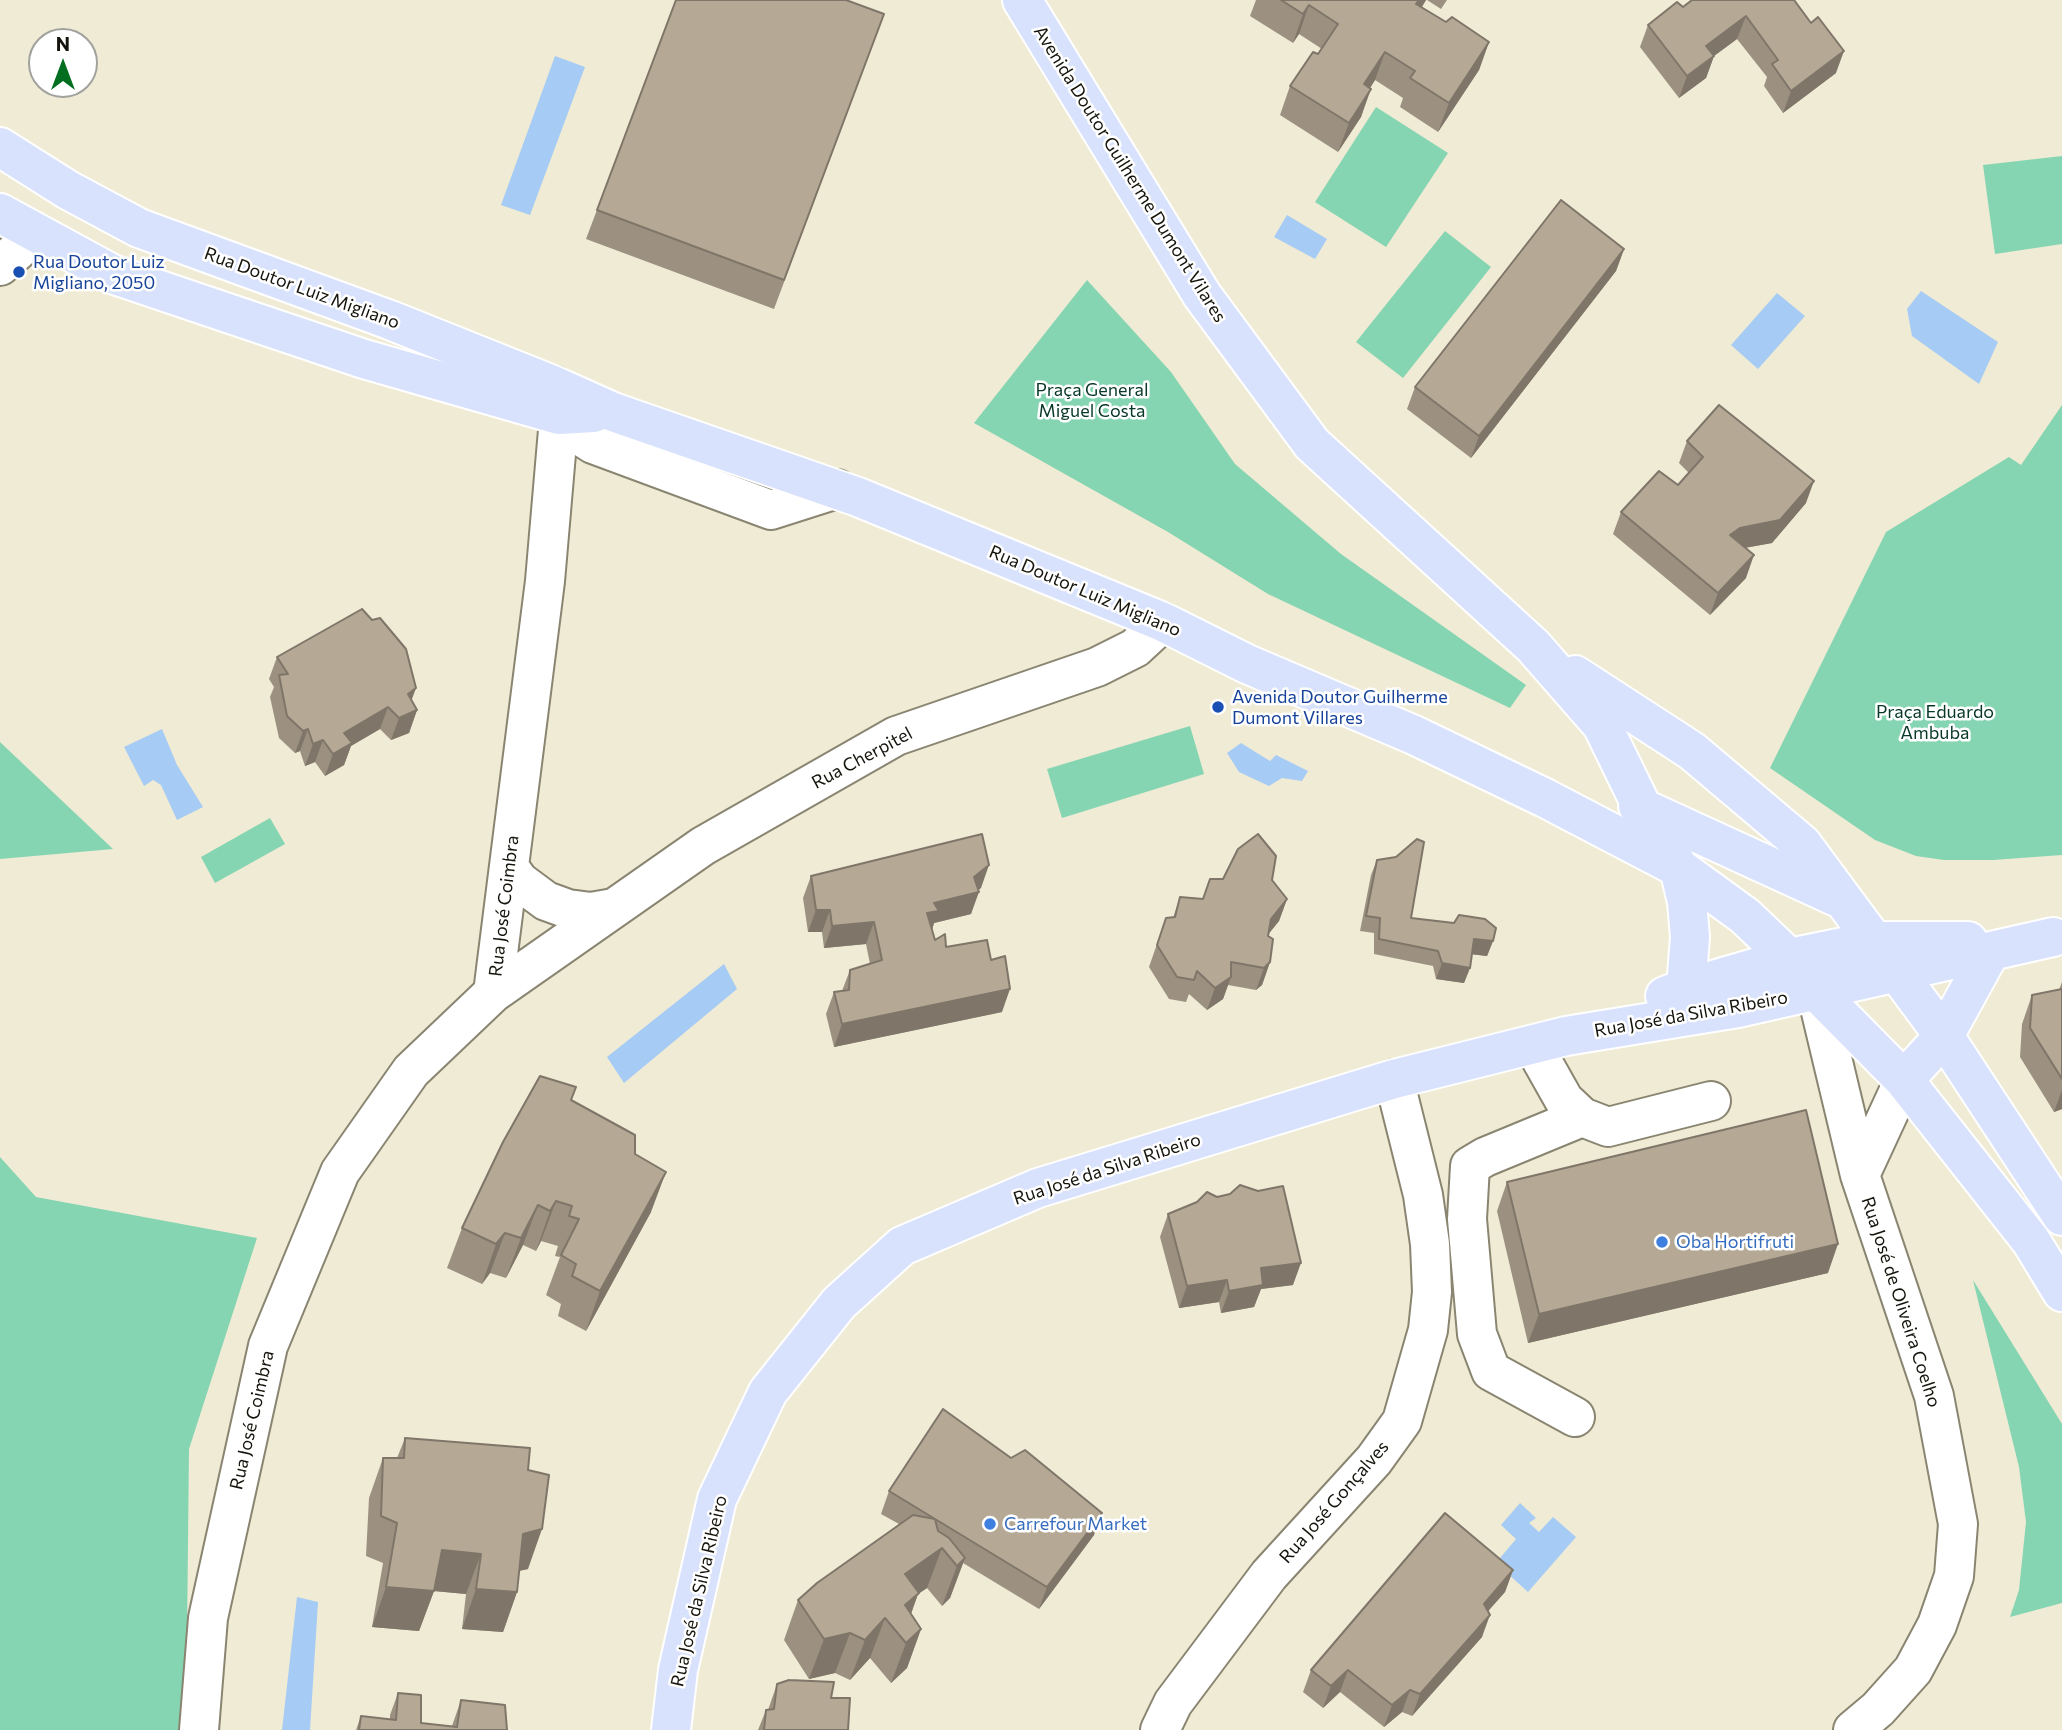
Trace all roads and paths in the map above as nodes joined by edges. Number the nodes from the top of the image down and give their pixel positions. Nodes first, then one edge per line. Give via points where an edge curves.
1 (1022, 0) edge
2 (0, 147) edge
3 (0, 213) edge
4 (36, 234) junction
5 (0, 266) edge
6 (578, 403) junction
7 (837, 489) junction
8 (1163, 622) junction
9 (1533, 646) junction
10 (1545, 798) junction
11 (1642, 807) junction
12 (509, 867) junction
13 (1678, 868) junction
14 (1841, 899) junction
15 (614, 908) junction
16 (2058, 937) edge
17 (1872, 941) junction
18 (1982, 947) junction
19 (1789, 958) junction
20 (1896, 972) junction
21 (1686, 988) junction
22 (1816, 991) junction
23 (493, 993) junction
24 (1944, 1037) junction
25 (1549, 1041) junction
26 (1394, 1079) junction
27 (1905, 1080) junction
28 (1711, 1101) dead end
29 (1582, 1117) junction
30 (1860, 1175) junction
31 (2062, 1216) edge
32 (2062, 1292) edge
33 (1575, 1417) dead end
34 (199, 1730) edge
35 (671, 1730) edge
36 (1160, 1730) edge
37 (1853, 1730) edge

1 - 9 main road, Avenida Doutor Guilherme Dumont Vilares via 1202,295 1312,443
2 - 6 main road, Rua Doutor Luiz Migliano via 139,228 390,320
3 - 4 main road, Rua Doutor Luiz Migliano
4 - 5 street
4 - 6 main road, Rua Doutor Luiz Migliano via 111,274 364,359
6 - 7 main road, Rua Doutor Luiz Migliano
6 - 7 street via 573,431 593,443 771,510
6 - 12 street, Rua José Coimbra via 545,581
7 - 8 main road, Rua Doutor Luiz Migliano
8 - 10 main road, Rua Doutor Luiz Migliano
8 - 15 street, Rua Cherpitel via 1135,648 1097,667 896,736 703,846
9 - 11 main road, Avenida Doutor Guilherme Dumont Vilares via 1602,725
9 - 14 main road, Avenida Doutor Guilherme Dumont Vilares via 1692,751 1802,844
10 - 11 main road, Rua Doutor Luiz Migliano
10 - 13 main road, Rua Doutor Luiz Migliano
11 - 13 main road
11 - 14 main road, Avenida Doutor Guilherme Dumont Vilares
12 - 15 street via 519,881 546,901 580,911
12 - 23 street, Rua José Coimbra
13 - 19 main road via 1745,916
13 - 21 main road via 1690,937
14 - 17 main road, Avenida Doutor Guilherme Dumont Vilares
14 - 18 main road
15 - 23 street, Rua Cherpitel
16 - 18 main road
17 - 18 main road, Rua José da Silva Ribeiro
17 - 19 main road, Rua José da Silva Ribeiro
17 - 20 main road, Avenida Doutor Guilherme Dumont Vilares
18 - 20 main road, Rua José da Silva Ribeiro
18 - 24 main road
19 - 21 main road, Rua José da Silva Ribeiro
19 - 22 main road
20 - 22 main road, Rua José da Silva Ribeiro
20 - 24 main road, Avenida Doutor Guilherme Dumont Vilares
21 - 25 main road, Rua José da Silva Ribeiro
22 - 25 main road, Rua José da Silva Ribeiro
22 - 27 main road
22 - 30 street, Rua José de Oliveira Coelho
23 - 34 street, Rua José Coimbra via 411,1071 340,1172 268,1346 208,1618
24 - 27 main road
24 - 31 main road, Avenida Doutor Guilherme Dumont Vilares
25 - 26 main road, Rua José da Silva Ribeiro
25 - 29 street via 1564,1100
26 - 35 main road, Rua José da Silva Ribeiro via 1038,1188 902,1246 839,1303 768,1392 734,1463 717,1499 678,1670
26 - 36 street, Rua José Gonçalves via 1423,1195 1432,1293 1428,1330 1402,1420 1374,1460 1269,1575 1173,1703
27 - 30 street, Rua José de Oliveira Coelho
27 - 32 main road via 2031,1241
28 - 29 street via 1608,1127
29 - 33 street via 1470,1166 1467,1219 1477,1334 1491,1371
30 - 37 street, Rua José de Oliveira Coelho via 1934,1396 1958,1524 1954,1576 1937,1625 1913,1670

